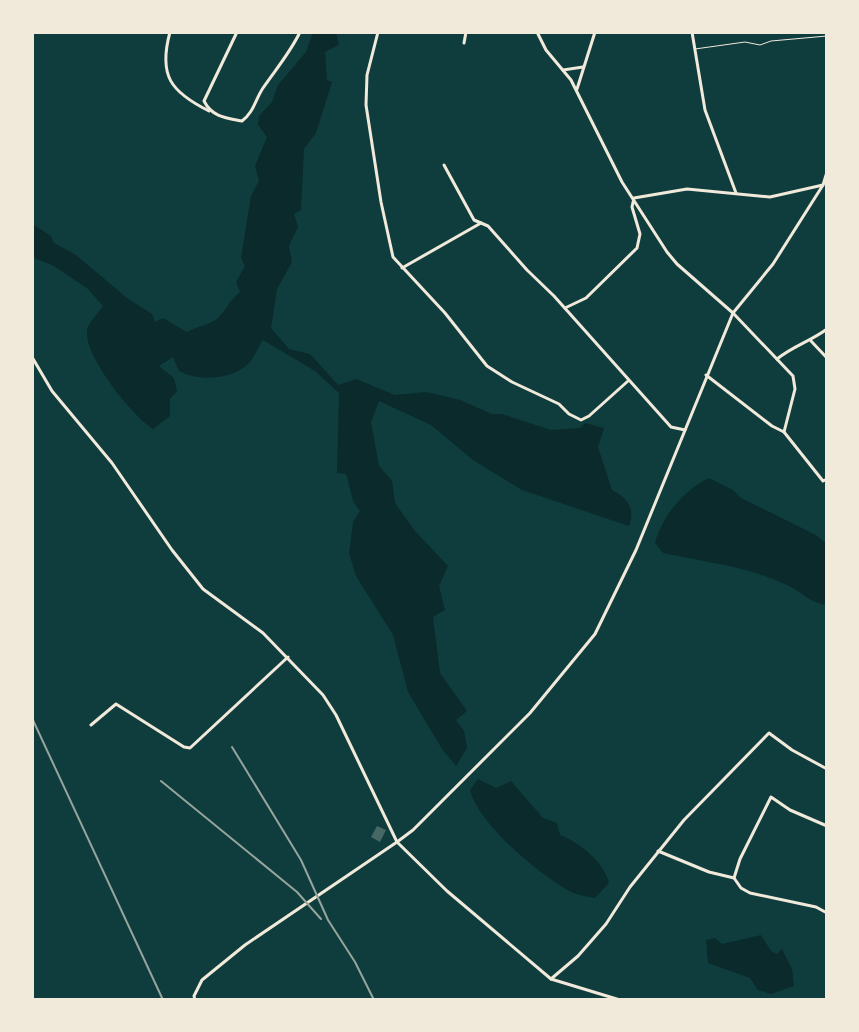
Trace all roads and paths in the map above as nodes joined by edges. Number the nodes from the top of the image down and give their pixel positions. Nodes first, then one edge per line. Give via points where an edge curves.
1 (170, 32) edge
2 (237, 32) edge
3 (300, 32) edge
4 (378, 32) edge
5 (466, 32) edge
6 (537, 32) edge
7 (595, 32) edge
8 (692, 32) edge
9 (827, 36) edge
10 (464, 43) dead end
11 (694, 49) junction
12 (584, 67) junction
13 (563, 70) junction
14 (576, 92) junction
15 (209, 111) junction
16 (444, 165) dead end
17 (827, 172) edge
18 (825, 185) edge
19 (736, 193) junction
20 (634, 198) junction
21 (481, 223) junction
22 (401, 269) junction
23 (565, 308) junction
24 (733, 313) junction
25 (827, 329) edge
26 (811, 341) junction
27 (32, 357) edge
28 (827, 358) edge
29 (777, 359) junction
30 (706, 375) junction
31 (628, 381) junction
32 (685, 430) junction
33 (784, 432) junction
34 (827, 479) edge
35 (288, 657) junction
36 (91, 725) dead end
37 (827, 769) edge
38 (827, 826) edge
39 (397, 842) junction
40 (658, 851) junction
41 (734, 878) junction
42 (827, 913) edge
43 (551, 979) junction
44 (194, 998) edge
45 (620, 1000) edge

1 - 15 street via 165,66 174,88
2 - 15 street via 204,101
3 - 15 street via 250,115 242,121
4 - 22 street via 366,105 381,202 393,257
5 - 10 street
6 - 13 street
7 - 12 street
8 - 11 street
9 - 11 lane
11 - 19 street via 705,110
12 - 13 street
12 - 14 street
13 - 14 street
14 - 20 street
16 - 21 street via 474,220
17 - 18 street
18 - 19 street via 770,197
18 - 24 street
19 - 20 street via 673,190
20 - 23 street via 637,248 586,298
20 - 24 street via 677,264
21 - 22 street
21 - 23 street
22 - 31 street via 487,366 581,420
23 - 31 street
24 - 29 street
24 - 30 street
25 - 26 street
26 - 28 street
26 - 29 street
27 - 35 street via 52,391 112,463 203,589
29 - 33 street via 793,376 795,389
30 - 32 street
30 - 33 street
31 - 32 street via 671,427
32 - 39 street via 595,634 530,713
33 - 34 street via 823,481
35 - 36 street via 190,748 116,704
35 - 39 street via 336,715
37 - 40 street via 769,733
38 - 41 street via 771,797
39 - 43 street
39 - 44 street via 245,945 202,980
40 - 41 street
40 - 43 street via 606,924
41 - 42 street via 750,893
43 - 45 street

